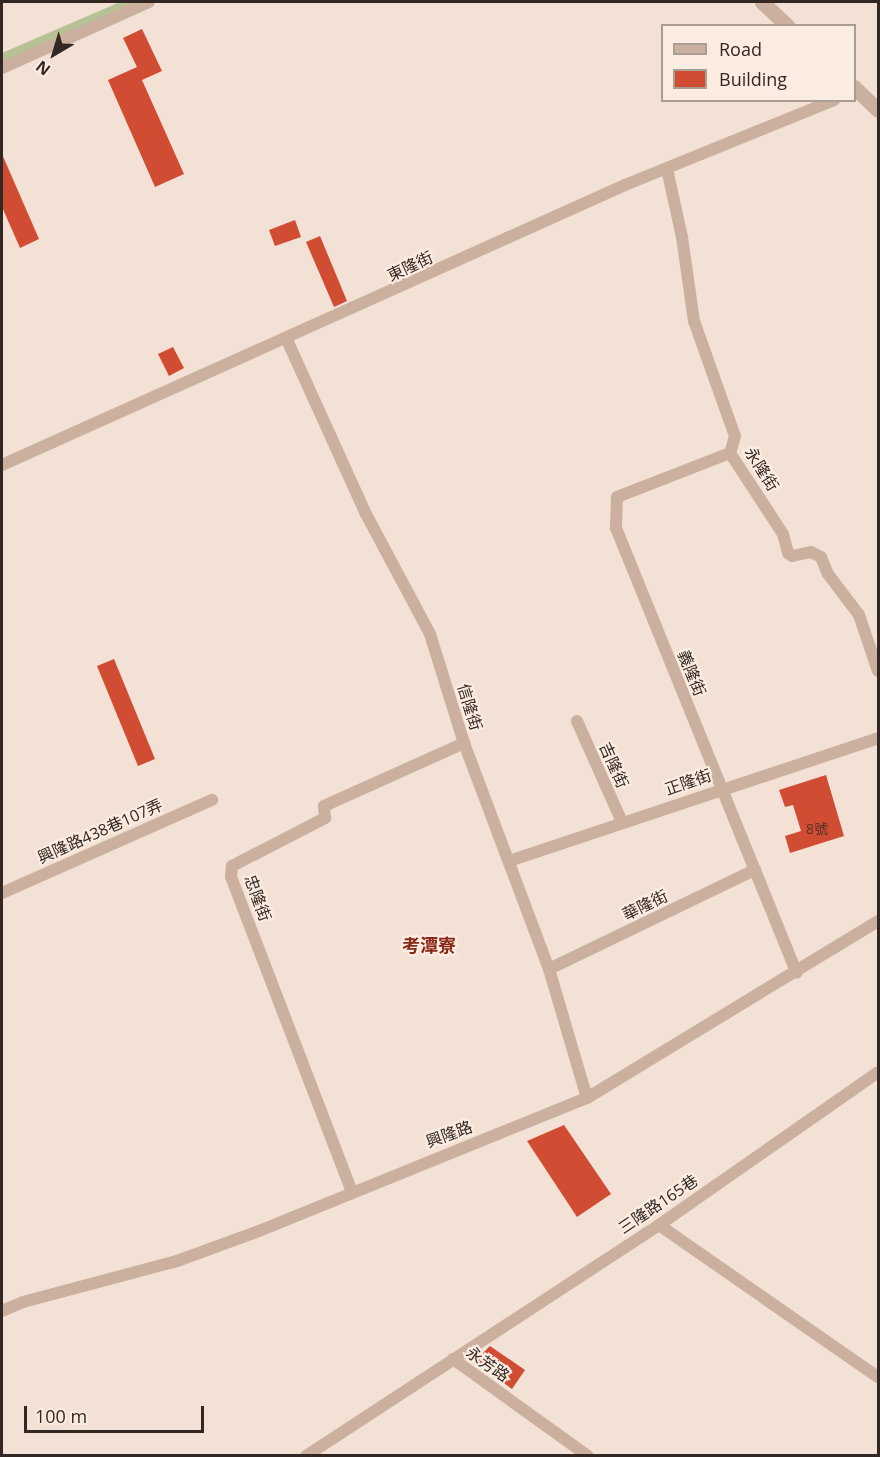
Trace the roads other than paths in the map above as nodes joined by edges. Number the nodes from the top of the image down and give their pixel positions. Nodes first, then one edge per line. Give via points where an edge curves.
1 (149, 2) edge
2 (762, 2) edge
3 (786, 24) edge
4 (2, 68) edge
5 (856, 90) edge
6 (829, 102) edge
7 (879, 110) edge
8 (667, 169) junction
9 (287, 340) junction
10 (730, 453) junction
11 (2, 465) edge
12 (879, 671) edge
13 (577, 721) dead end
14 (879, 738) edge
15 (464, 743) junction
16 (722, 788) junction
17 (212, 800) dead end
18 (622, 822) junction
19 (509, 861) junction
20 (755, 870) junction
21 (2, 893) edge
22 (879, 921) edge
23 (549, 969) junction
24 (797, 973) junction
25 (879, 1072) edge
26 (586, 1098) junction
27 (352, 1192) junction
28 (659, 1225) junction
29 (2, 1311) edge
30 (453, 1359) junction
31 (879, 1377) edge
32 (306, 1455) edge
33 (588, 1455) edge

1 - 4 street
2 - 3 street
5 - 7 street
6 - 8 street, 東隆街
8 - 9 street, 東隆街
8 - 10 street, 永隆街 via 694,321 735,436
9 - 11 street, 東隆街
9 - 15 street, 信隆街 via 366,514 430,634
10 - 12 street, 永隆街 via 783,534 788,553 792,556 811,552 821,557 859,615
10 - 16 street, 義隆街 via 617,497 614,502 616,528
13 - 18 street, 吉隆街
14 - 16 street, 正隆街
15 - 19 street, 信隆街
15 - 27 street, 忠隆街 via 324,806 325,818 232,866 231,877
16 - 18 street, 正隆街
16 - 20 street, 義隆街
17 - 21 street, 興隆路438巷107弄
18 - 19 street, 正隆街
19 - 23 street, 信隆街
20 - 23 street, 華隆街
20 - 24 street, 義隆街
22 - 24 street, 興隆路
23 - 26 street, 信隆街
24 - 26 street, 興隆路
25 - 28 street, 三隆路165巷
26 - 27 street, 興隆路
27 - 29 street, 興隆路 via 177,1261
28 - 30 street, 三隆路165巷
28 - 31 street
30 - 32 street, 永芳路
30 - 33 street, 永芳路

